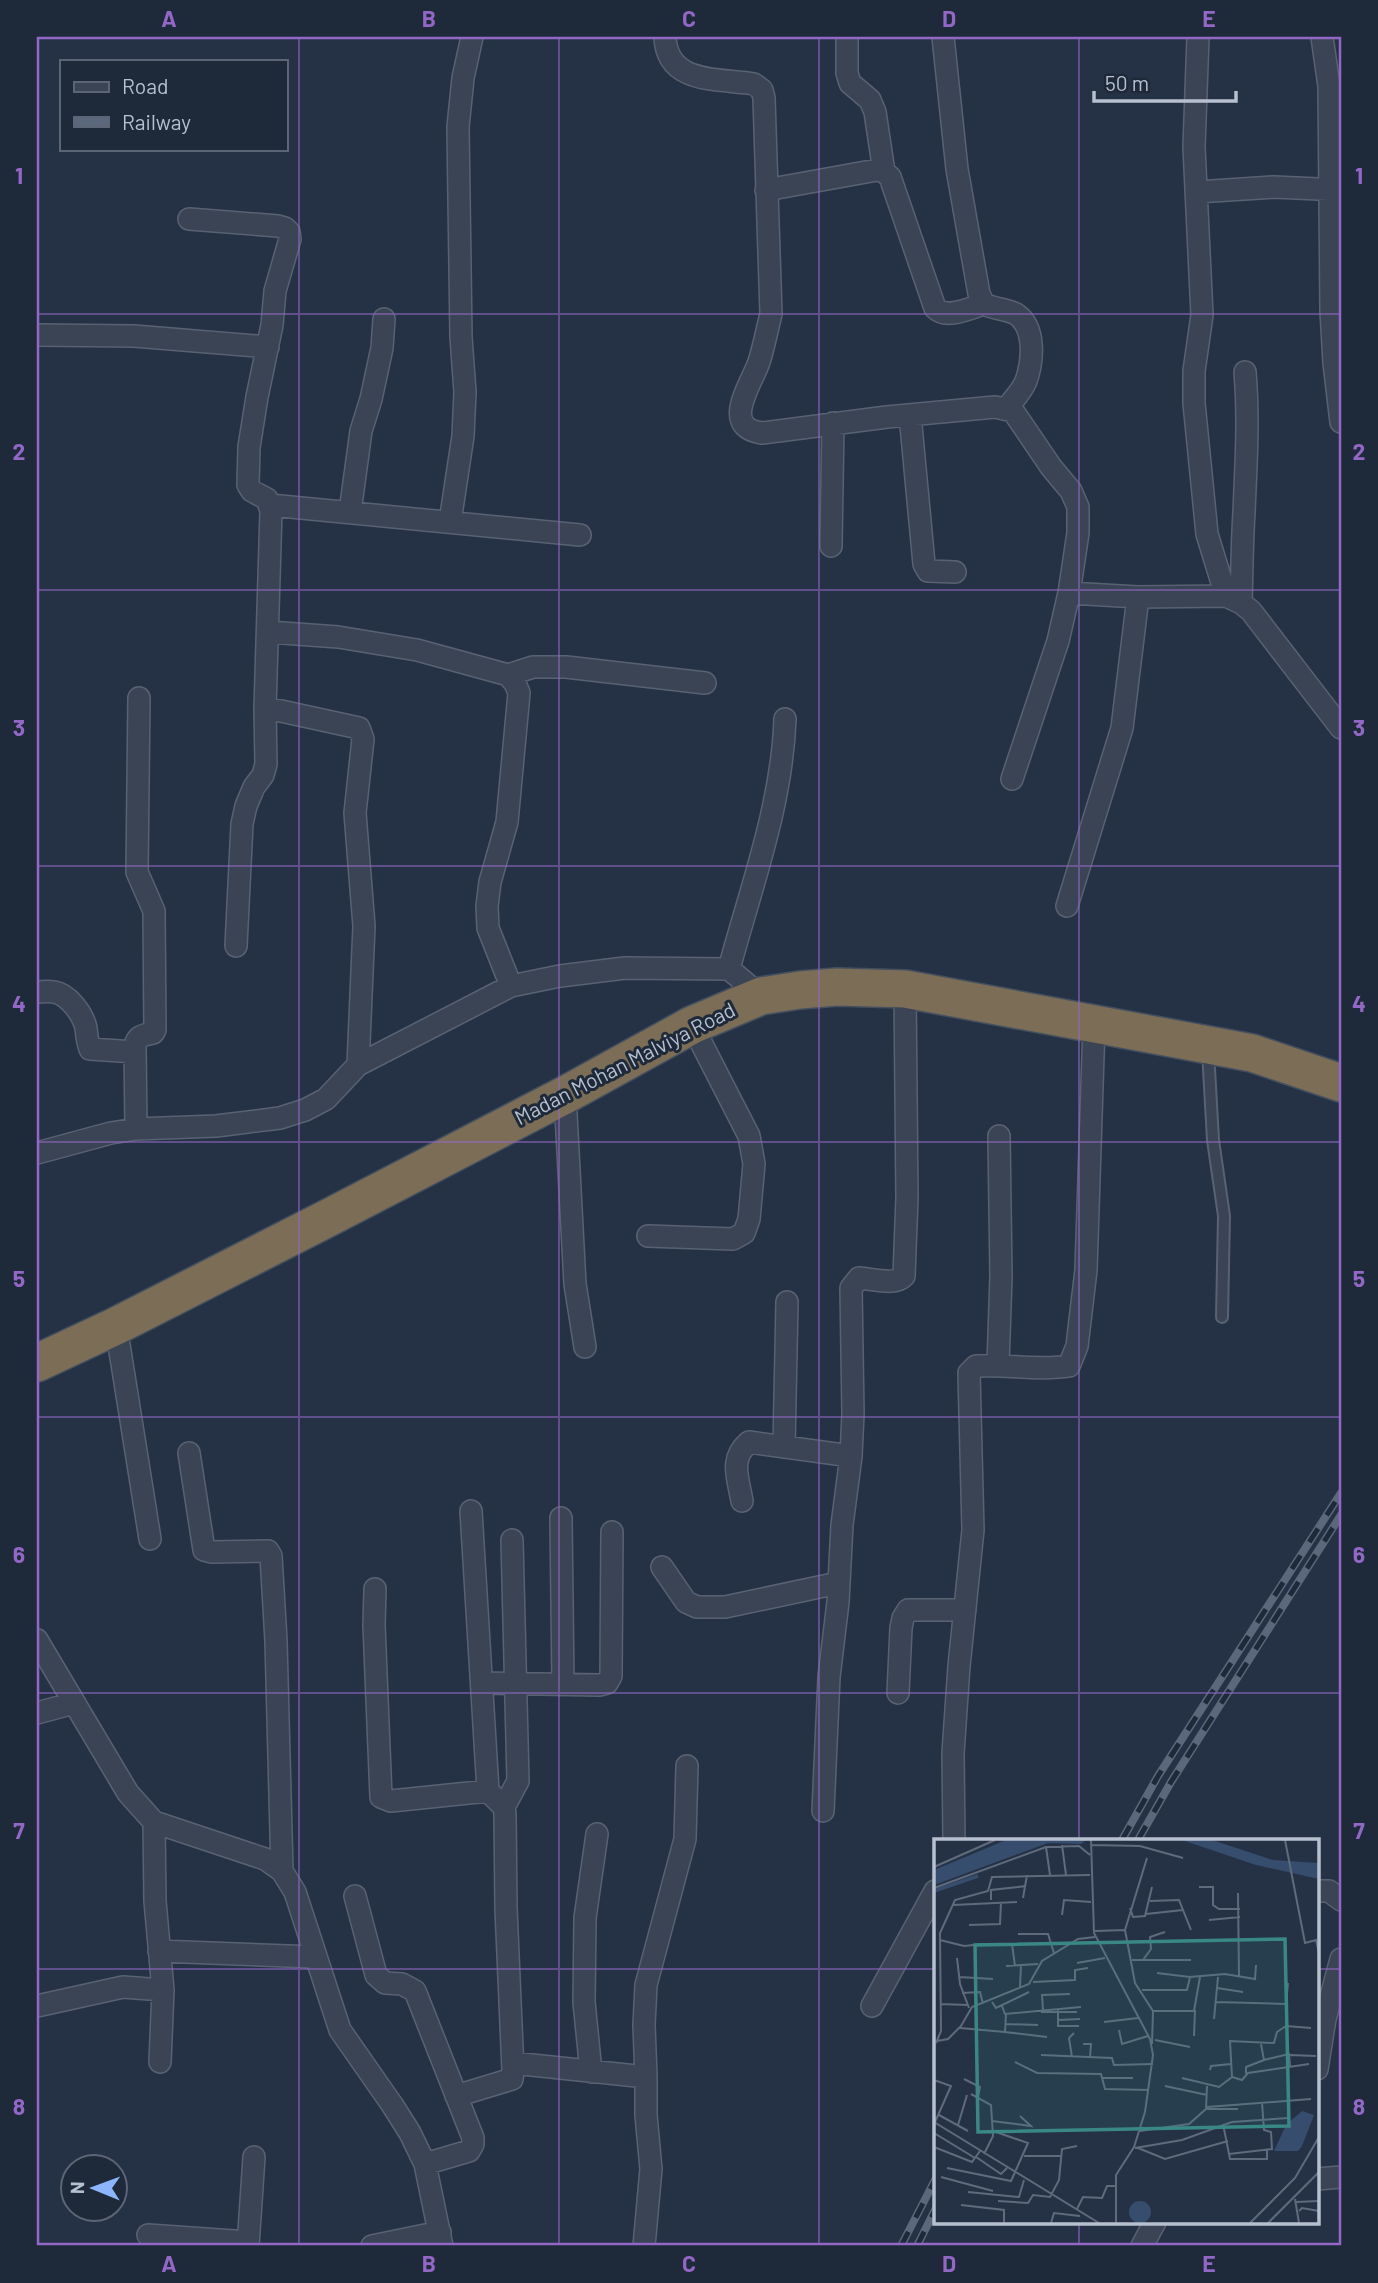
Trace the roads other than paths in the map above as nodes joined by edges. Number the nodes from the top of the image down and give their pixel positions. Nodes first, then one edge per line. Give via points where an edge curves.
1 (472, 37) edge
2 (666, 37) edge
3 (846, 37) edge
4 (943, 37) edge
5 (1198, 37) edge
6 (1322, 37) edge
7 (884, 172) junction
8 (765, 190) junction
9 (1337, 191) edge
10 (1197, 192) junction
11 (188, 219) dead end
12 (984, 304) junction
13 (384, 319) dead end
14 (37, 335) edge
15 (268, 346) junction
16 (1245, 372) dead end
17 (1007, 408) junction
18 (910, 415) junction
19 (1341, 422) edge
20 (833, 423) junction
21 (271, 505) junction
22 (350, 512) junction
23 (450, 522) junction
24 (580, 534) dead end
25 (831, 546) dead end
26 (955, 572) dead end
27 (1069, 593) junction
28 (1138, 597) junction
29 (1234, 599) junction
30 (269, 632) junction
31 (508, 675) junction
32 (705, 683) dead end
33 (139, 698) dead end
34 (265, 709) junction
35 (785, 719) dead end
36 (1341, 728) edge
37 (1012, 779) dead end
38 (1067, 906) dead end
39 (236, 946) dead end
40 (729, 969) junction
41 (511, 986) junction
42 (905, 989) junction
43 (37, 992) edge
44 (761, 996) junction
45 (692, 1025) junction
46 (1094, 1025) junction
47 (1208, 1046) junction
48 (135, 1052) junction
49 (358, 1065) junction
50 (1341, 1083) edge
51 (565, 1095) junction
52 (136, 1129) junction
53 (999, 1136) dead end
54 (37, 1153) edge
55 (648, 1236) dead end
56 (787, 1303) dead end
57 (1222, 1317) dead end
58 (116, 1326) junction
59 (585, 1347) dead end
60 (37, 1363) edge
61 (998, 1365) junction
62 (784, 1447) junction
63 (189, 1452) dead end
64 (851, 1456) junction
65 (742, 1501) dead end
66 (471, 1511) dead end
67 (561, 1518) dead end
68 (612, 1532) dead end
69 (150, 1539) dead end
70 (512, 1540) dead end
71 (662, 1567) dead end
72 (838, 1583) junction
73 (375, 1589) dead end
74 (965, 1610) junction
75 (37, 1640) edge
76 (482, 1683) junction
77 (514, 1683) junction
78 (563, 1684) junction
79 (898, 1693) dead end
80 (74, 1703) junction
81 (37, 1713) edge
82 (687, 1766) dead end
83 (488, 1791) junction
84 (503, 1807) junction
85 (823, 1811) dead end
86 (154, 1822) junction
87 (597, 1834) dead end
88 (954, 1839) edge
89 (282, 1871) junction
90 (1318, 1891) edge
91 (934, 1893) edge
92 (355, 1896) dead end
93 (1341, 1900) edge
94 (159, 1951) junction
95 (315, 1957) junction
96 (1341, 1959) edge
97 (163, 1990) junction
98 (37, 2006) edge
99 (872, 2006) dead end
100 (160, 2062) dead end
101 (513, 2063) junction
102 (1318, 2063) edge
103 (592, 2072) junction
104 (646, 2077) junction
105 (456, 2096) junction
106 (254, 2157) dead end
107 (425, 2164) junction
108 (1341, 2178) edge
109 (1318, 2179) edge
110 (1154, 2224) edge
111 (148, 2235) dead end
112 (441, 2239) edge
113 (248, 2244) edge
114 (372, 2246) edge
115 (644, 2246) edge
116 (1142, 2246) edge

1 - 23 street via 457,127 465,392
2 - 8 street via 666,48 681,71 754,84 762,90
3 - 7 street via 847,73 876,113
4 - 12 street via 957,169 975,278
5 - 10 street
6 - 9 street
7 - 8 street
7 - 12 street via 890,177 935,308 948,314
8 - 20 street via 771,314 765,343 742,399 743,424 751,432 762,433
9 - 10 street via 1274,187
9 - 19 street via 1331,311
10 - 29 street via 1202,315 1194,404 1207,534
11 - 15 street via 278,226 289,232
12 - 17 street via 1014,313 1030,335 1031,362 1025,384
13 - 22 street
14 - 15 street via 134,336
15 - 21 street via 249,447 248,485
16 - 29 street via 1248,449
17 - 18 street
17 - 27 street via 1071,491 1078,507
18 - 20 street
18 - 26 street via 924,564 928,571
20 - 25 street
21 - 22 street
21 - 30 street
22 - 23 street
23 - 24 street
27 - 28 street
27 - 37 street via 1058,641
28 - 29 street
28 - 38 street via 1122,728
29 - 36 street via 1251,611
30 - 31 street via 417,650
30 - 34 street
31 - 32 street via 533,667 566,667
31 - 41 street via 519,693 507,822 487,906 488,928
33 - 48 street via 137,872 154,911 156,969 155,1030 136,1041
34 - 39 street via 266,764 242,824
34 - 49 street via 359,728 362,733 355,813 365,926
35 - 40 street via 778,792
40 - 41 street via 625,968
40 - 44 street
41 - 49 street
42 - 44 highway, Madan Mohan Malviya Road via 837,987
42 - 46 highway, Madan Mohan Malviya Road
42 - 64 street via 904,1276 897,1282 859,1278 853,1284
43 - 48 street via 55,992 72,1004 86,1026 90,1049
44 - 45 highway, Madan Mohan Malviya Road
45 - 51 highway, Madan Mohan Malviya Road
45 - 55 street via 749,1136 754,1164 750,1219 744,1233 733,1239
46 - 47 highway, Madan Mohan Malviya Road
46 - 61 street via 1086,1270 1077,1346 1069,1366
47 - 50 highway, Madan Mohan Malviya Road via 1252,1053
47 - 57 lane via 1213,1140 1224,1216
48 - 52 street
49 - 52 street via 326,1099 281,1118
51 - 58 highway, Madan Mohan Malviya Road
51 - 59 street via 575,1284
52 - 54 street
53 - 61 street
56 - 62 street
58 - 60 highway, Madan Mohan Malviya Road
58 - 69 street
61 - 74 street via 976,1366 969,1373 973,1530
62 - 64 street
62 - 65 street via 749,1441 739,1450 736,1467
63 - 89 street via 204,1549 268,1552 271,1556
64 - 72 street
66 - 76 street
67 - 78 street
68 - 78 street via 611,1676 600,1685
70 - 77 street
71 - 72 street via 686,1602 709,1609
72 - 85 street
73 - 83 street via 381,1797 391,1801
74 - 79 street via 908,1610 901,1628
74 - 88 street via 953,1753
75 - 80 street
76 - 77 street
76 - 83 street
77 - 78 street
77 - 84 street via 518,1781
80 - 81 street
80 - 86 street via 128,1793
82 - 104 street via 685,1839 646,1985
83 - 84 street
84 - 101 street
86 - 89 street via 265,1858
86 - 94 street
87 - 103 street via 585,1918 584,2002
89 - 95 street via 295,1892
90 - 93 street via 1329,1891
91 - 99 street
92 - 105 street via 376,1975 385,1983 415,1991
94 - 95 street
94 - 97 street
95 - 107 street via 340,2030 393,2106
96 - 102 street
97 - 98 street via 123,1987
97 - 100 street
101 - 103 street
101 - 105 street via 512,2079
103 - 104 street
104 - 115 street via 651,2169
105 - 107 street via 473,2144 469,2151
106 - 113 street
107 - 112 street
108 - 109 street
110 - 116 street
111 - 113 street
112 - 114 street

